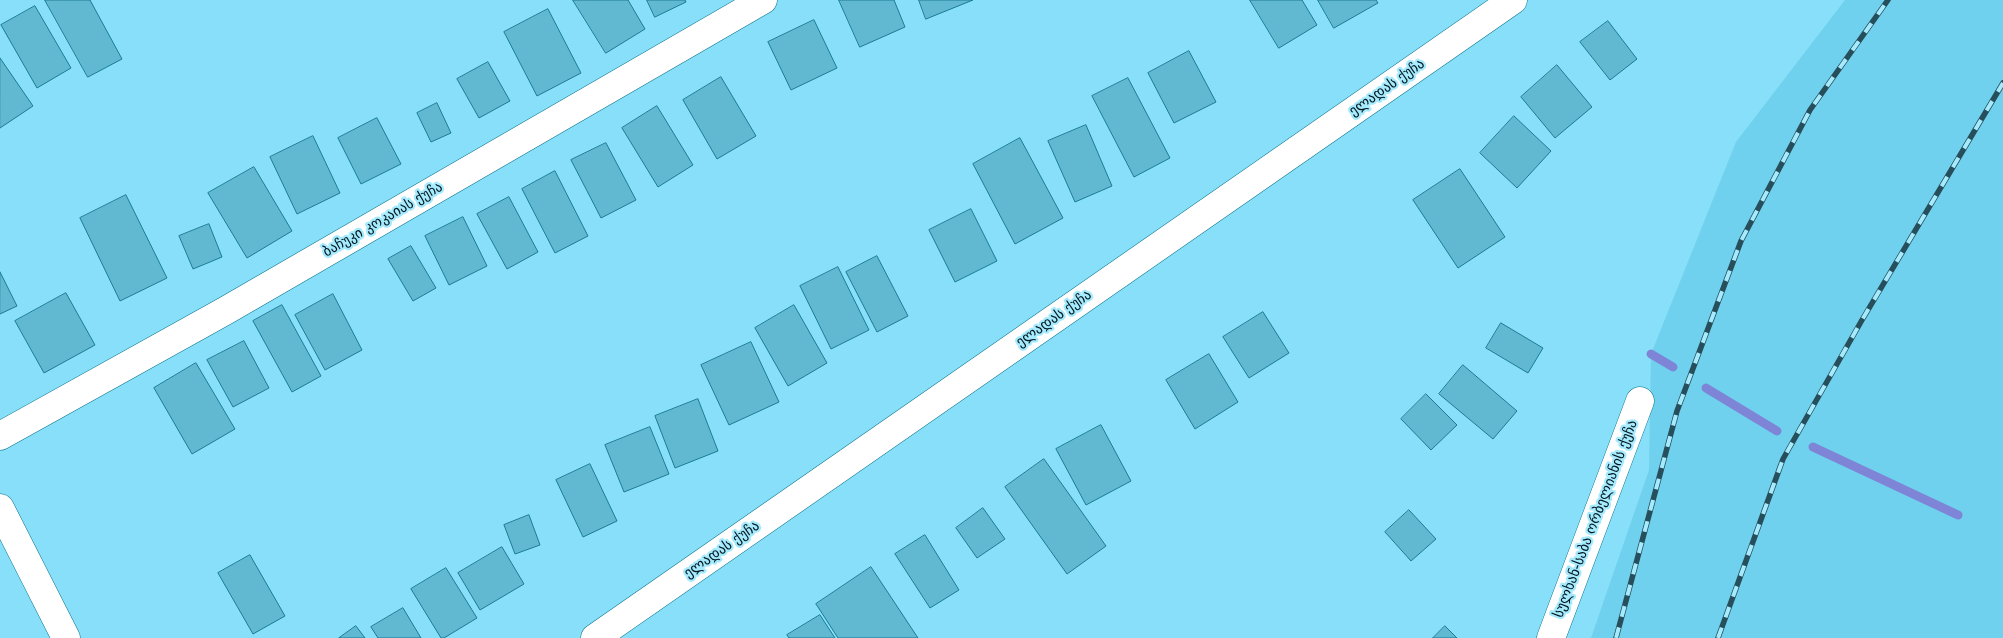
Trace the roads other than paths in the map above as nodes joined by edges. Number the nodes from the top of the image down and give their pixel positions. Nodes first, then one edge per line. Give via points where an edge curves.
1 (763, 0) edge
2 (1513, 0) edge
3 (1640, 401) dead end
4 (0, 436) edge
5 (0, 508) edge
6 (66, 638) edge
7 (595, 638) edge
8 (1551, 638) edge

1 - 4 street, ბაჩუკი კოკაიას ქუჩა via 225,311
2 - 7 street, ელადას ქუჩა
3 - 8 street, სულხან-საბა ორბელიანის ქუჩა
5 - 6 street

